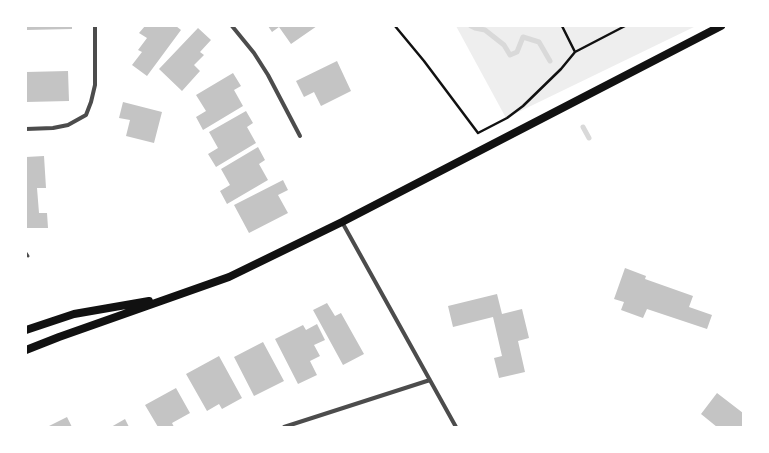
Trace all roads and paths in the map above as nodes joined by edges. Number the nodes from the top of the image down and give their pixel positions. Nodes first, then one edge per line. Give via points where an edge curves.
1 (95, 26) edge
2 (232, 26) edge
3 (395, 26) edge
4 (562, 26) edge
5 (625, 26) edge
6 (721, 26) edge
7 (575, 52) junction
8 (26, 129) edge
9 (300, 136) dead end
10 (342, 222) junction
11 (170, 297) junction
12 (26, 330) edge
13 (26, 350) edge
14 (430, 380) junction
15 (284, 427) edge
16 (456, 427) edge

1 - 8 street via 94,85 86,115 68,125
2 - 9 street via 268,75
3 - 7 path via 478,133 523,106
4 - 7 path
5 - 7 path
6 - 10 main road
10 - 11 main road via 229,277
10 - 14 street
11 - 12 main road via 74,314
11 - 13 main road
14 - 15 street
14 - 16 street

